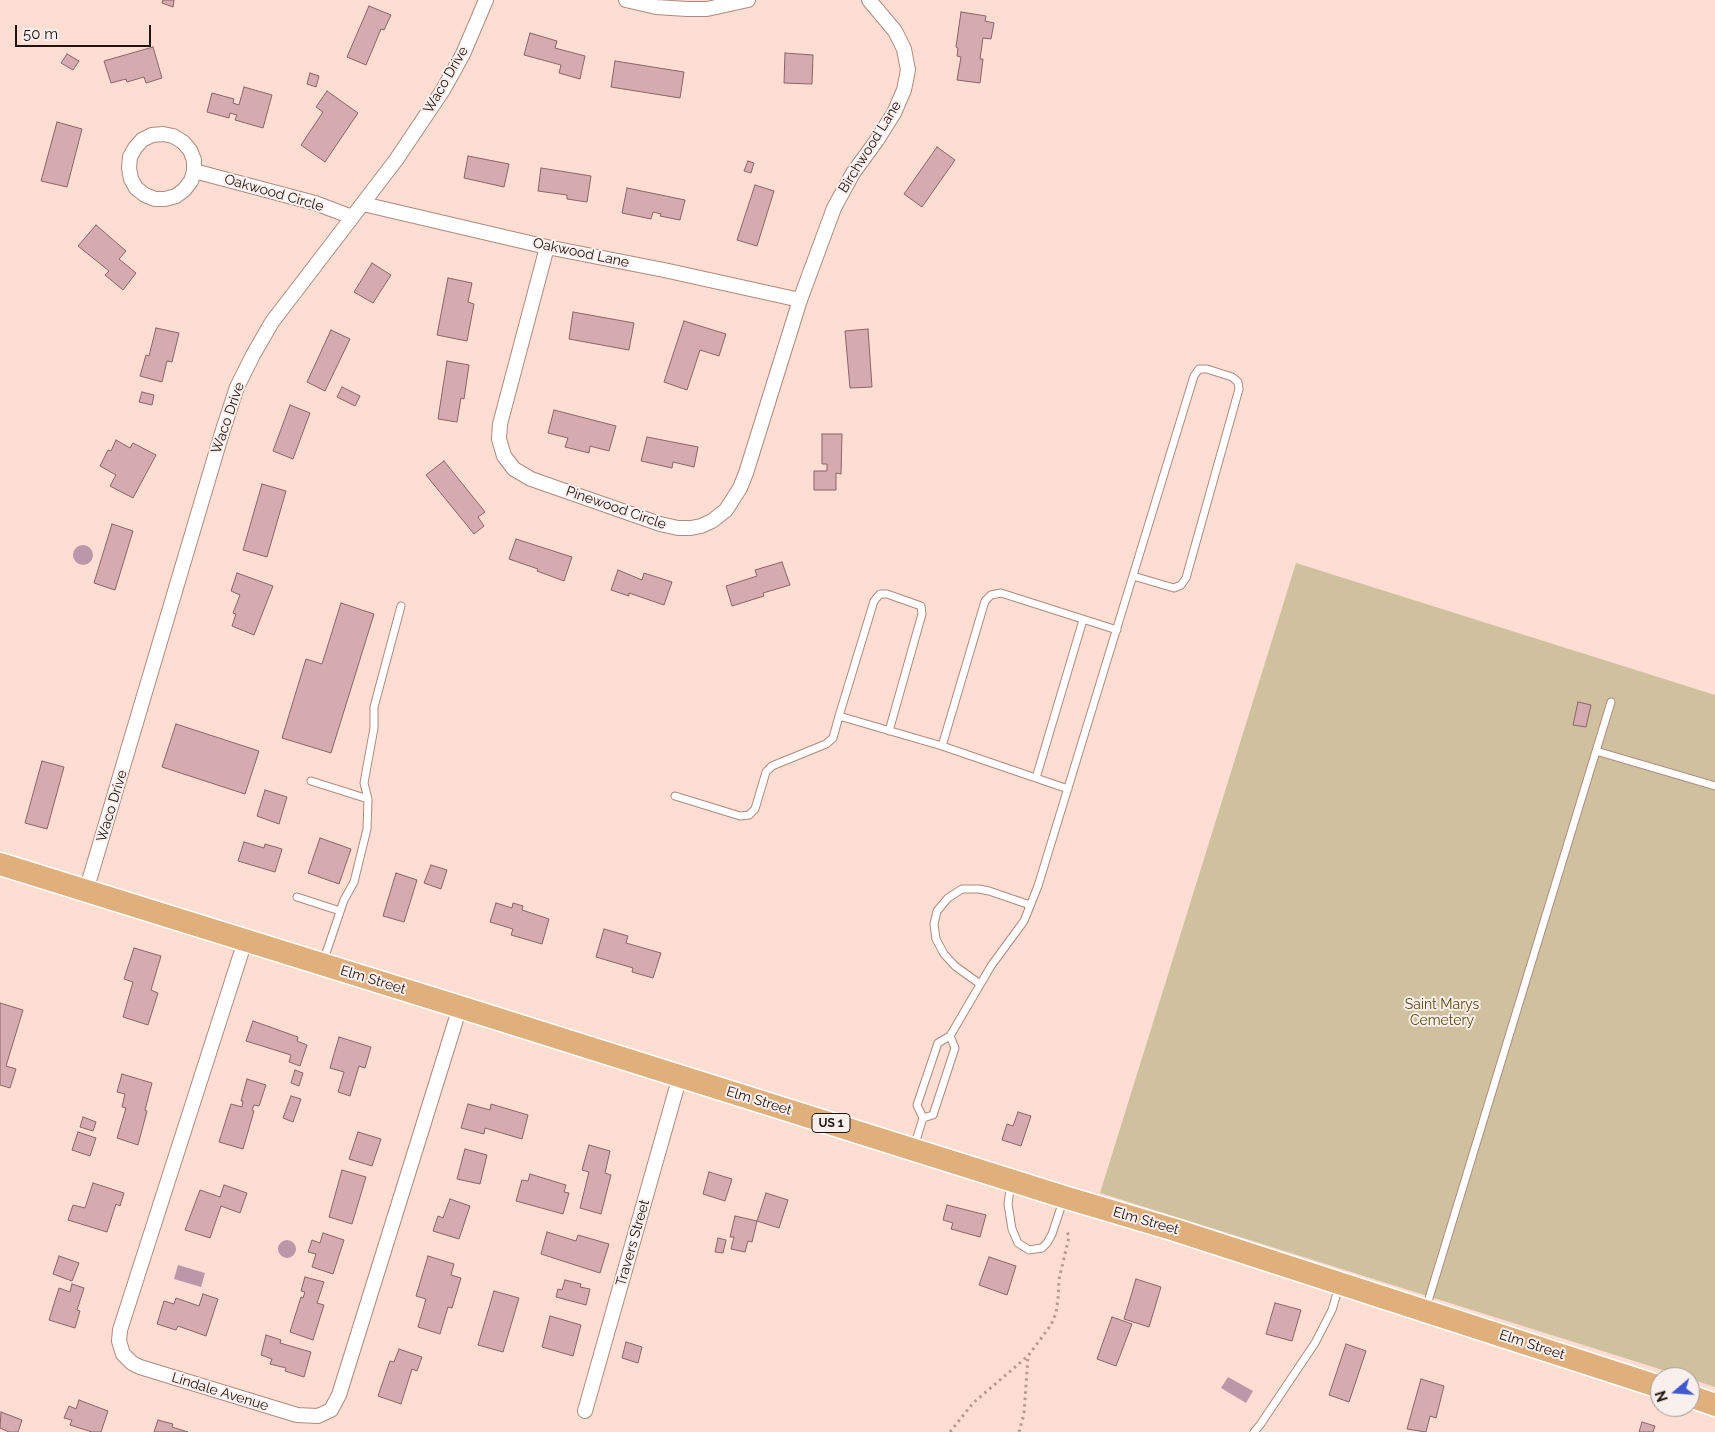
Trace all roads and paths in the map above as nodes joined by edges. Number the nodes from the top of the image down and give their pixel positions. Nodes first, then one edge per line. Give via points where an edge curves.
1 (486, 0) edge
2 (626, 0) edge
3 (748, 0) edge
4 (869, 0) edge
5 (194, 171) junction
6 (363, 204) junction
7 (352, 217) junction
8 (547, 247) junction
9 (800, 300) junction
10 (1133, 576) junction
11 (401, 606) dead end
12 (1083, 620) junction
13 (1117, 630) junction
14 (1611, 702) dead end
15 (838, 716) junction
16 (889, 731) junction
17 (942, 746) junction
18 (1596, 751) junction
19 (1036, 778) junction
20 (311, 781) dead end
21 (1715, 786) edge
22 (1068, 789) junction
23 (675, 796) dead end
24 (368, 799) junction
25 (0, 864) edge
26 (86, 891) junction
27 (297, 897) dead end
28 (1030, 905) junction
29 (340, 911) junction
30 (245, 940) junction
31 (322, 964) junction
32 (980, 984) junction
33 (460, 1007) junction
34 (950, 1036) junction
35 (680, 1076) junction
36 (923, 1118) junction
37 (914, 1149) junction
38 (1012, 1180) junction
39 (1064, 1197) junction
40 (1057, 1219) junction
41 (1340, 1283) junction
42 (1425, 1310) junction
43 (1028, 1356) junction
44 (1650, 1384) edge
45 (1700, 1400) edge
46 (1715, 1405) edge
47 (585, 1411) dead end
48 (950, 1432) edge
49 (1019, 1432) edge
50 (1254, 1432) edge

1 - 6 street, Waco Drive via 463,54 443,90
2 - 3 street via 686,10
4 - 9 street, Birchwood Lane via 895,31 904,49 908,61 907,81 894,113 834,208
5 - 5 street via 190,150 173,136 152,135 142,140 130,157 131,179 141,191 155,199 176,196 191,181
5 - 7 street, Oakwood Circle via 315,203
6 - 7 street, Waco Drive
6 - 8 street, Oakwood Lane
7 - 26 street, Waco Drive via 272,322 229,408
8 - 9 street, Oakwood Lane
8 - 9 street, Pinewood Circle via 500,424 499,439 504,456 514,469 531,479 678,528 701,526 712,521 726,510 740,488
10 - 10 lane via 1194,376 1198,369 1207,369 1232,377 1238,382 1239,389 1186,578 1174,588
10 - 13 lane
11 - 24 lane via 374,707 374,728 364,783
12 - 13 lane
12 - 17 lane via 1001,593 991,595 985,602
12 - 19 lane
13 - 22 lane
14 - 18 lane
15 - 16 lane
15 - 16 lane via 874,601 880,594 887,594 921,606 922,614
15 - 23 lane via 833,738 826,744 772,766 766,772 755,809 749,815 740,816
16 - 17 lane
17 - 19 lane
18 - 21 lane
18 - 42 lane
19 - 22 lane
20 - 24 lane
22 - 28 lane
24 - 29 lane via 367,829 354,882
25 - 26 main road, Elm Street / US 1
26 - 30 main road, Elm Street / US 1
27 - 29 lane
28 - 32 lane via 1024,921
28 - 32 lane via 989,891 962,889 937,911 934,924 936,939 944,954
29 - 31 lane
30 - 31 main road, Elm Street / US 1
30 - 33 street, Lindale Avenue via 120,1330 122,1354 140,1367 297,1415 318,1416 331,1410 339,1395
31 - 33 main road, Elm Street / US 1
32 - 34 lane
33 - 35 main road, Elm Street / US 1
34 - 36 lane via 938,1043 917,1105
34 - 36 lane via 955,1048 936,1106 933,1115
35 - 37 main road, Elm Street / US 1
35 - 47 street, Travers Street
36 - 37 lane
37 - 38 main road, Elm Street / US 1
38 - 39 main road, Elm Street / US 1
38 - 40 lane via 1008,1204 1018,1244 1029,1250 1042,1248
39 - 40 lane
39 - 41 main road, Elm Street / US 1
40 - 43 path via 1069,1237 1059,1279 1056,1313
41 - 42 main road, Elm Street / US 1
41 - 50 lane via 1332,1310 1315,1343
42 - 44 main road, Elm Street / US 1
43 - 48 path via 973,1403
43 - 49 path via 1024,1414
45 - 46 main road

